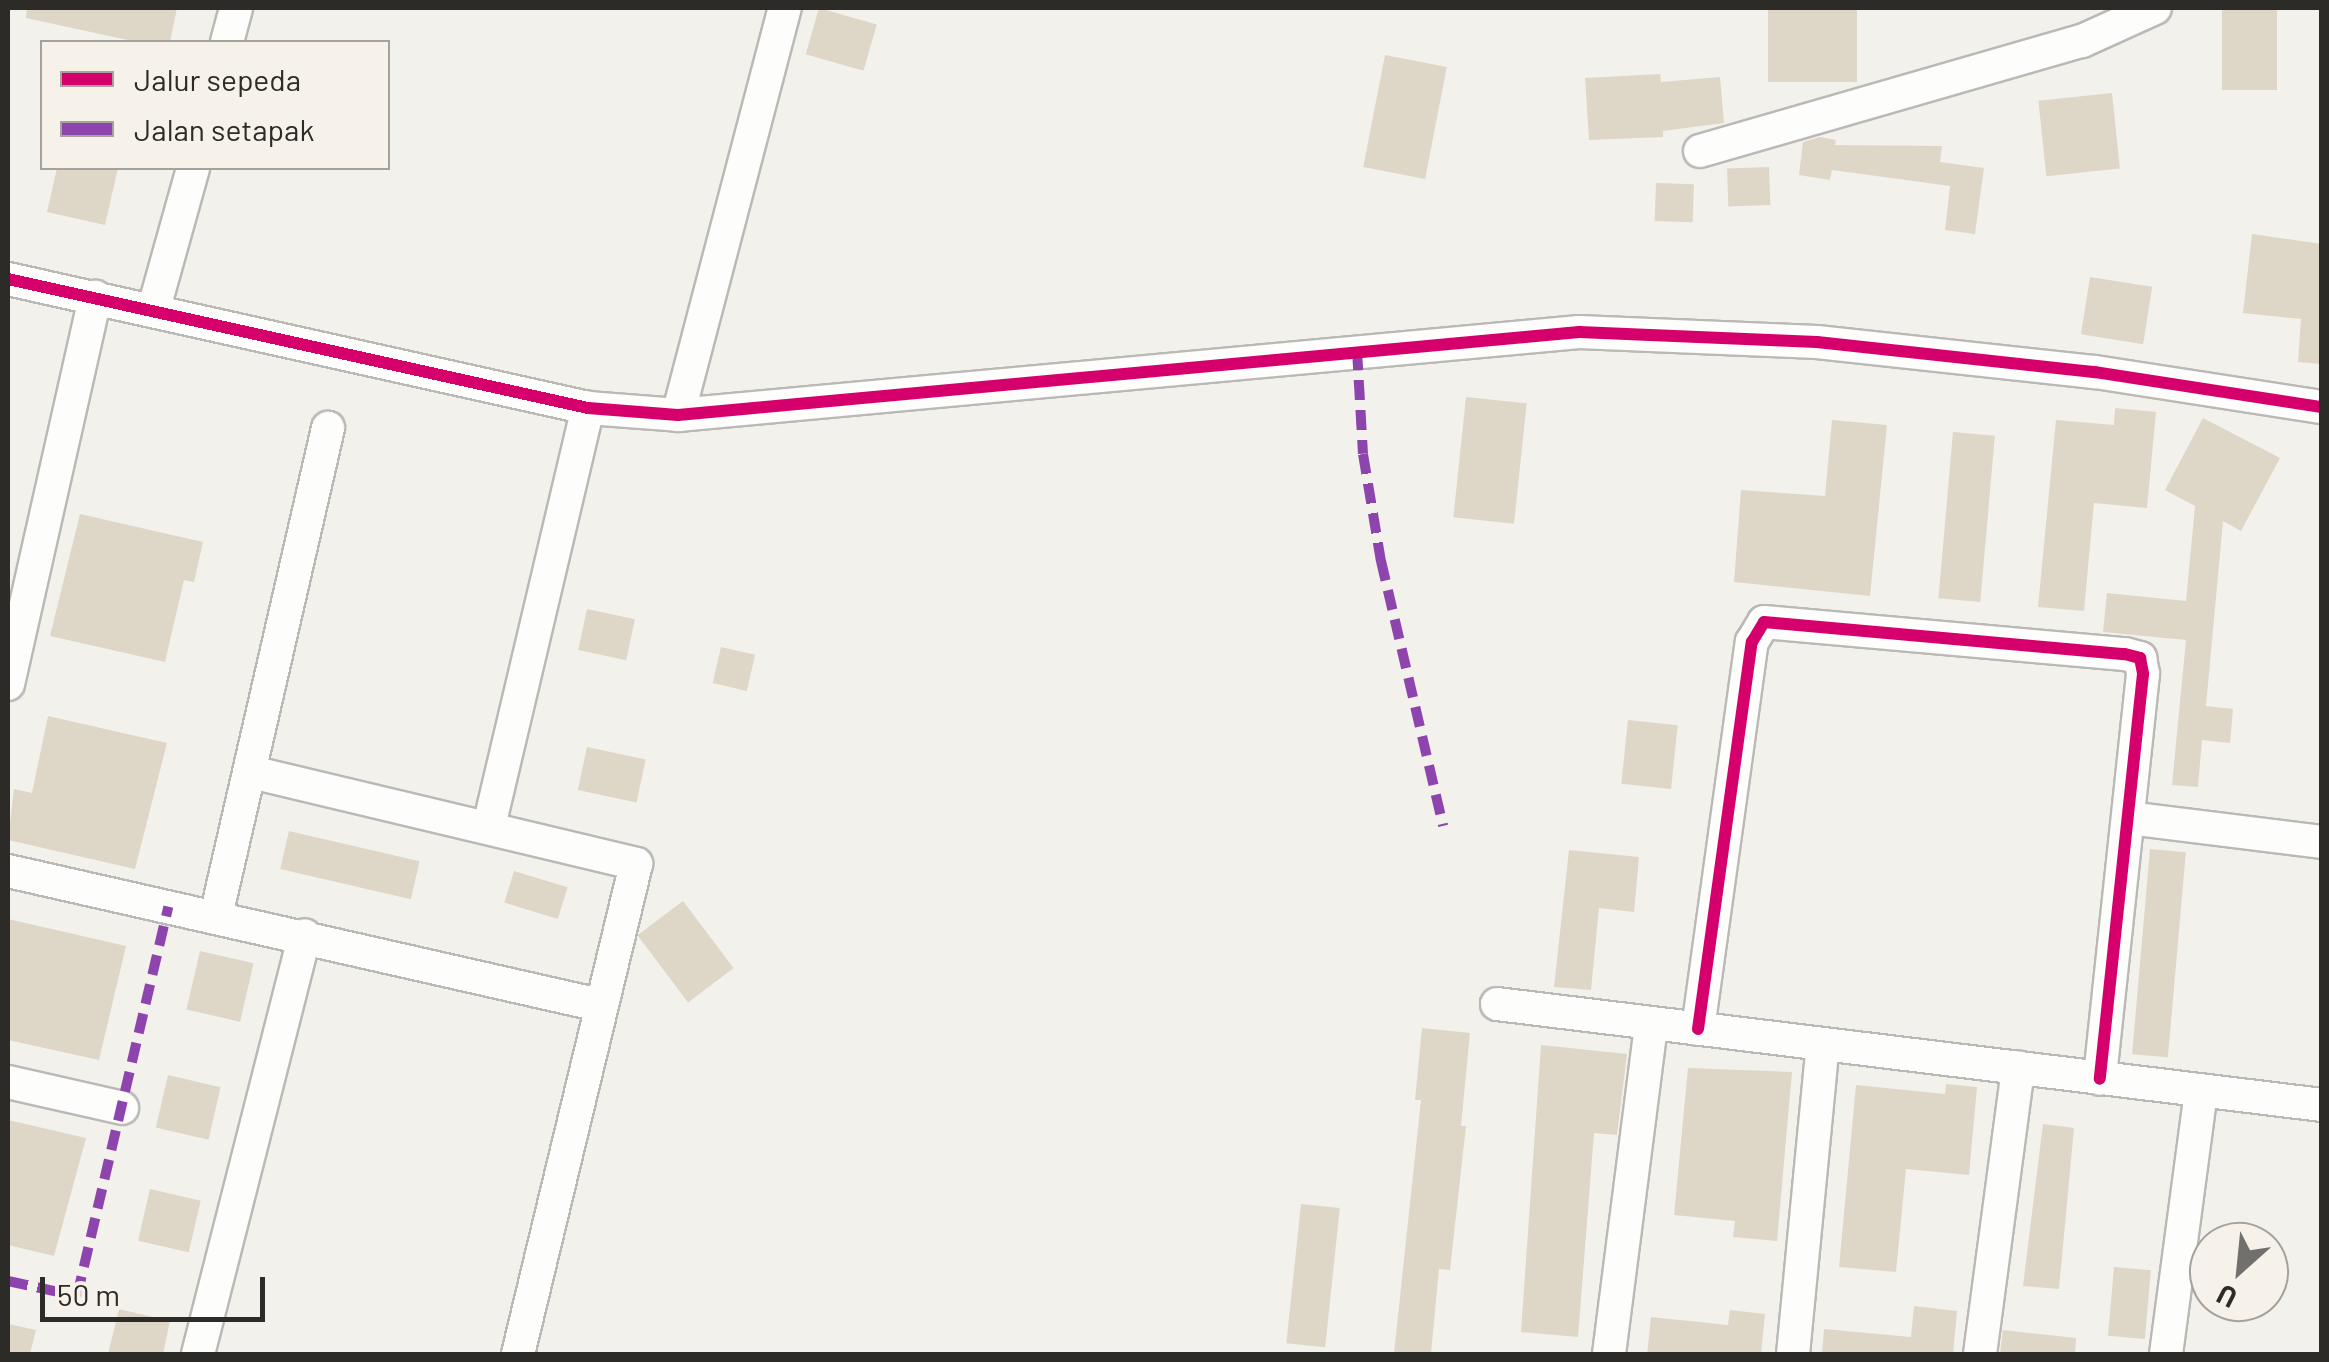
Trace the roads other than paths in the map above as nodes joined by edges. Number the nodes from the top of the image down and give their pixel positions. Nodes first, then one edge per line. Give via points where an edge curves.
1 (236, 8) edge
2 (785, 8) edge
3 (2155, 8) edge
4 (228, 40) edge
5 (1700, 151) dead end
6 (192, 170) edge
7 (8, 279) edge
8 (95, 297) junction
9 (154, 308) junction
10 (2322, 407) edge
11 (588, 408) junction
12 (678, 415) junction
13 (328, 428) dead end
14 (8, 684) edge
15 (250, 772) junction
16 (2129, 818) junction
17 (488, 826) junction
18 (2322, 842) edge
19 (8, 871) edge
20 (216, 916) junction
21 (305, 935) junction
22 (599, 1004) junction
23 (1497, 1004) dead end
24 (1651, 1024) junction
25 (1698, 1028) junction
26 (1823, 1044) junction
27 (2018, 1068) junction
28 (2100, 1078) junction
29 (8, 1082) edge
30 (2200, 1091) junction
31 (2322, 1105) edge
32 (122, 1108) dead end
33 (198, 1354) edge
34 (518, 1354) edge
35 (1609, 1354) edge
36 (1794, 1354) edge
37 (1980, 1354) edge
38 (2166, 1354) edge

1 - 4 street
2 - 12 street
3 - 5 street via 2082,41
6 - 9 street
7 - 8 street
8 - 9 street
8 - 14 street
9 - 11 street
10 - 12 street via 2095,372 1818,342 1578,332
11 - 12 street
11 - 17 street
13 - 15 street
15 - 17 street
15 - 20 street
16 - 18 street
16 - 25 street via 2140,658 1764,622 1752,642
16 - 28 street
17 - 22 street via 636,864
19 - 20 street
20 - 21 street
21 - 22 street
21 - 33 street
22 - 34 street
23 - 24 street
24 - 25 street
24 - 35 street
25 - 26 street
26 - 27 street
26 - 36 street
27 - 28 street
27 - 37 street
28 - 30 street
29 - 32 street
30 - 31 street
30 - 38 street

